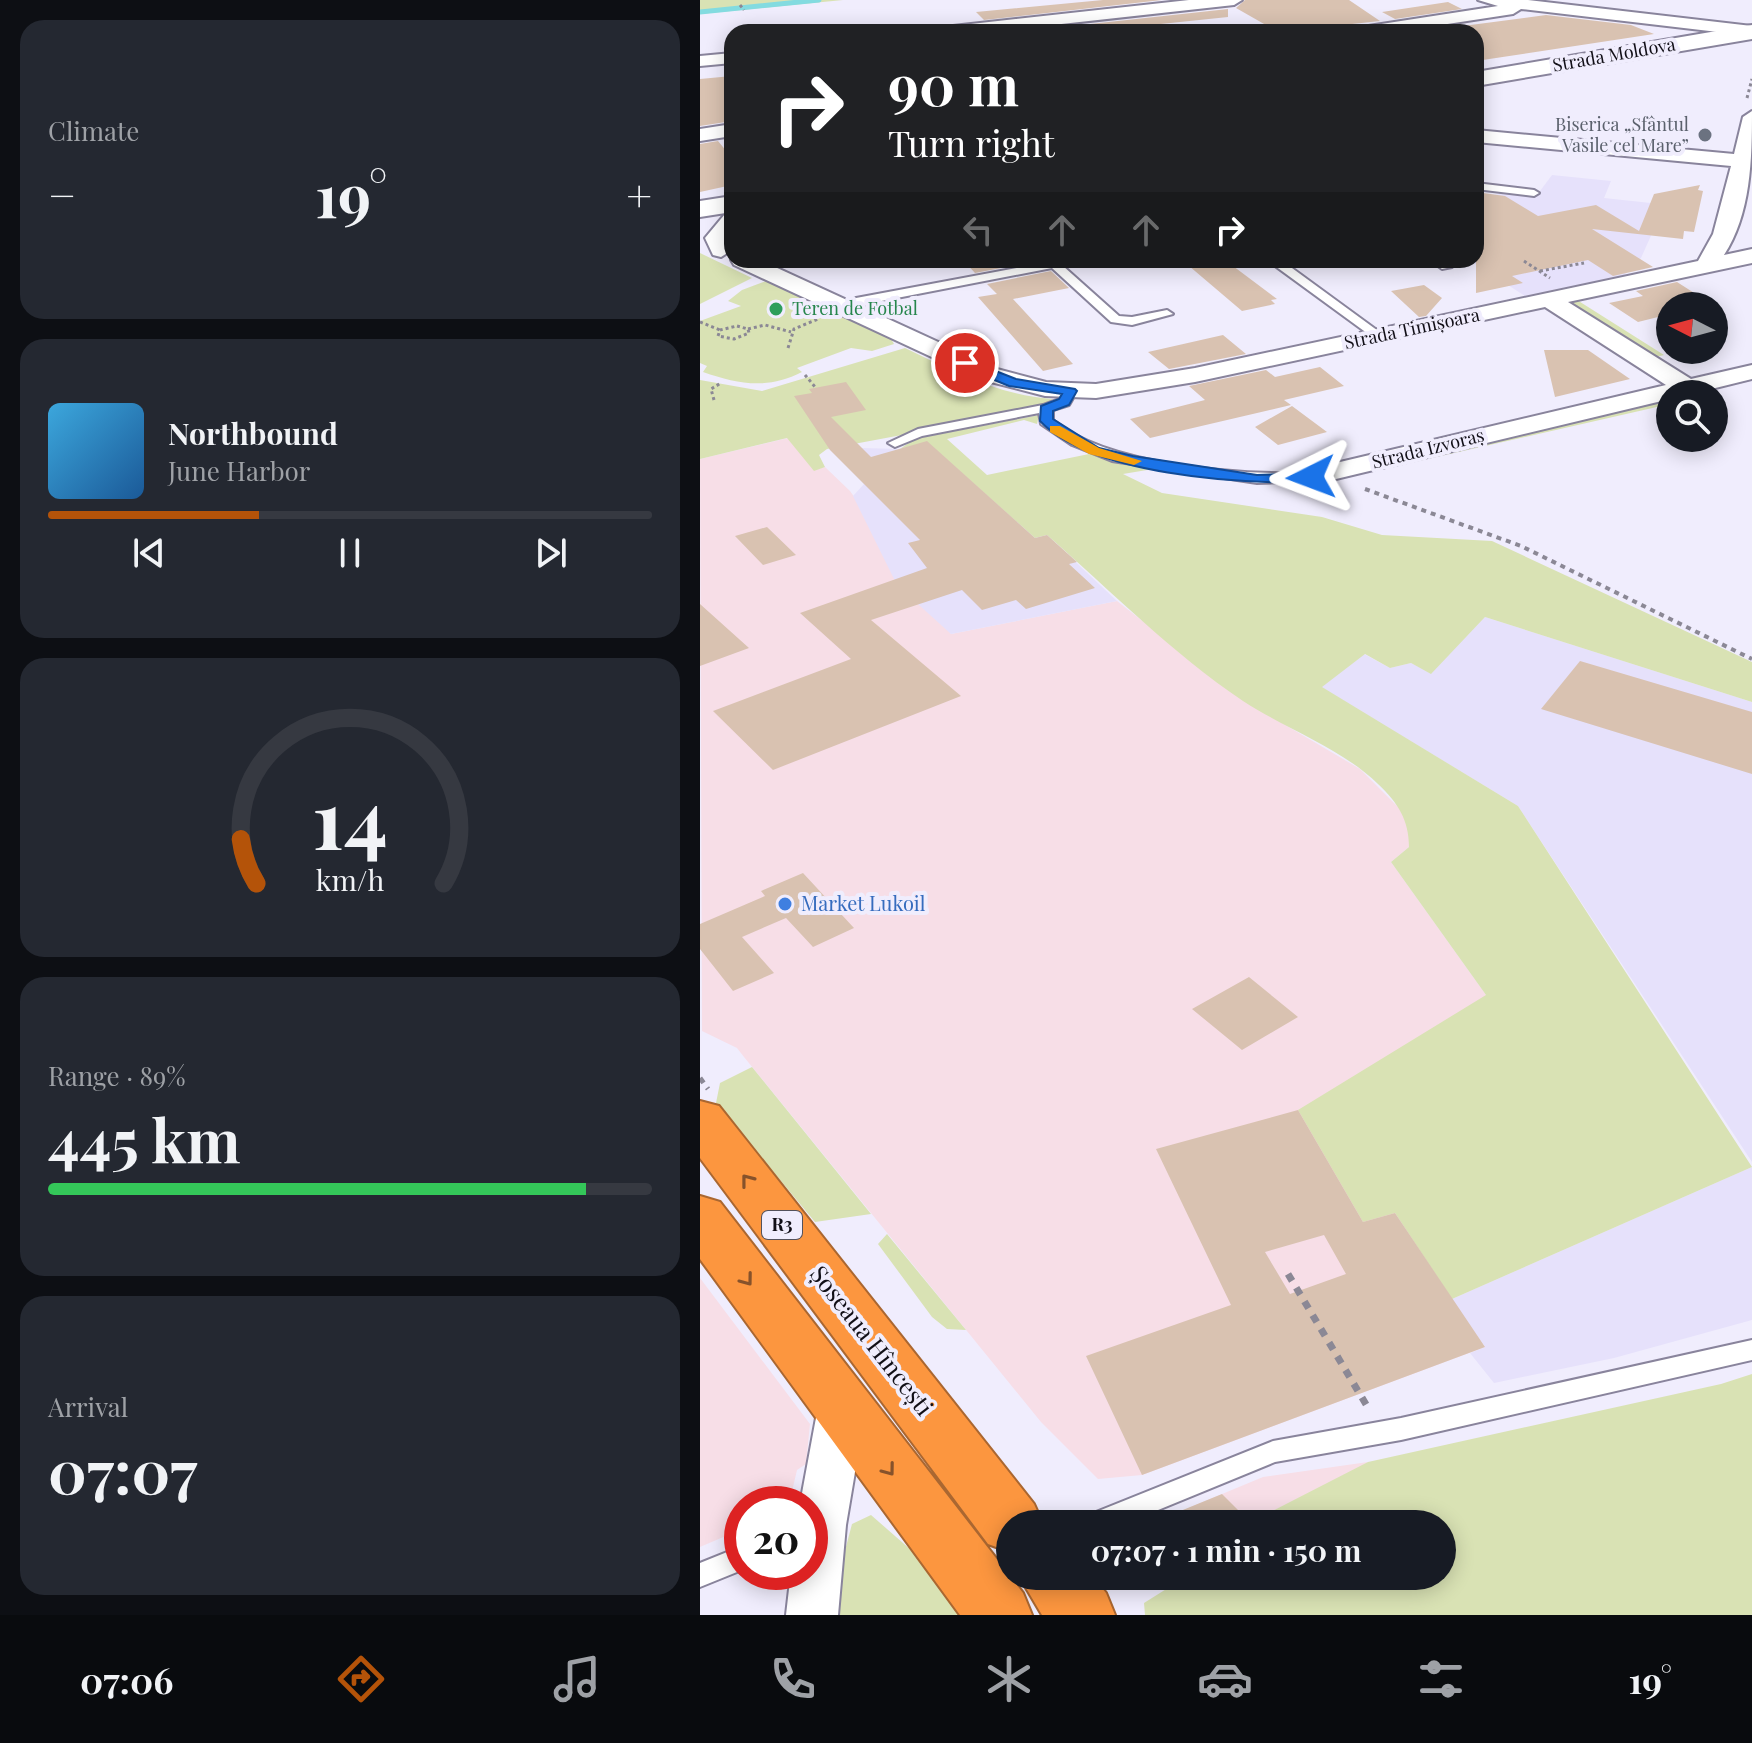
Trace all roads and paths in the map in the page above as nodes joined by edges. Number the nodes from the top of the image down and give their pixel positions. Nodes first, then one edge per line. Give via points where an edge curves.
1 (1234, 0) edge
2 (1486, 0) edge
3 (740, 5) dead end
4 (1537, 5) junction
5 (744, 10) dead end
6 (1028, 24) edge
7 (1414, 24) edge
8 (1752, 31) edge
9 (724, 59) edge
10 (700, 61) edge
11 (1484, 78) edge
12 (1752, 117) edge
13 (724, 131) edge
14 (700, 135) edge
15 (1484, 137) edge
16 (1746, 162) edge
17 (1484, 188) edge
18 (1534, 193) dead end
19 (724, 205) edge
20 (700, 209) edge
21 (724, 228) edge
22 (700, 241) edge
23 (724, 246) edge
24 (724, 252) edge
25 (1752, 256) edge
26 (1524, 261) dead end
27 (1584, 263) dead end
28 (1706, 265) junction
29 (754, 268) edge
30 (1046, 268) edge
31 (1058, 268) edge
32 (1284, 268) edge
33 (1540, 271) junction
34 (1552, 290) junction
35 (830, 312) junction
36 (1167, 314) dead end
37 (700, 322) edge
38 (748, 329) junction
39 (720, 330) junction
40 (791, 332) junction
41 (1379, 336) junction
42 (788, 348) dead end
43 (1752, 372) edge
44 (805, 375) dead end
45 (1676, 380) edge
46 (1717, 380) edge
47 (721, 383) dead end
48 (816, 388) dead end
49 (1070, 391) junction
50 (1656, 394) edge
51 (714, 400) dead end
52 (1046, 408) junction
53 (895, 443) dead end
54 (1311, 477) junction
55 (1752, 659) edge
56 (700, 1120) edge
57 (700, 1217) edge
58 (1288, 1274) dead end
59 (1752, 1350) edge
60 (842, 1407) junction
61 (1382, 1432) junction
62 (825, 1486) edge
63 (1000, 1510) edge
64 (1130, 1510) edge
65 (724, 1565) edge
66 (700, 1575) edge
67 (813, 1590) edge
68 (1063, 1590) edge
69 (812, 1615) edge
70 (999, 1615) edge
71 (1082, 1615) edge

1 - 6 street
2 - 4 street
3 - 5 path
4 - 7 street
4 - 8 street
8 - 11 street, Strada Moldova
9 - 10 street
12 - 16 street
13 - 14 street
15 - 16 street
16 - 28 street via 1725,234
17 - 18 lane
19 - 20 street
21 - 23 street via 716,238
22 - 24 street
25 - 28 street, Strada Timișoara
26 - 33 path
27 - 33 path
28 - 34 street, Strada Timișoara
29 - 35 street
30 - 35 lane
31 - 36 lane via 1121,321
32 - 41 lane
33 - 34 path
34 - 41 street, Strada Timișoara
34 - 45 street
35 - 40 path
35 - 49 street via 988,374
37 - 39 path
38 - 39 path
38 - 39 path via 747,335 729,339 718,336
38 - 40 path via 765,325
40 - 42 path
41 - 49 street, Strada Timișoara via 1139,386
43 - 46 street, Strada Izvoraș
44 - 48 path
47 - 51 path via 711,389
49 - 52 lane via 1064,402
50 - 54 street, Strada Izvoraș
52 - 53 lane via 918,433
52 - 54 lane, Strada Izvoraș via 1046,421 1055,429 1112,457 1257,479
54 - 55 path via 1343,482 1465,522
63 -> 56 highway, Șoseaua Hîncești / R3
57 -> 60 highway
58 - 61 path
59 - 61 lane
60 - 62 street
60 -> 70 highway
61 - 64 lane via 1273,1452
65 - 66 lane
67 - 69 street
68 - 71 highway

